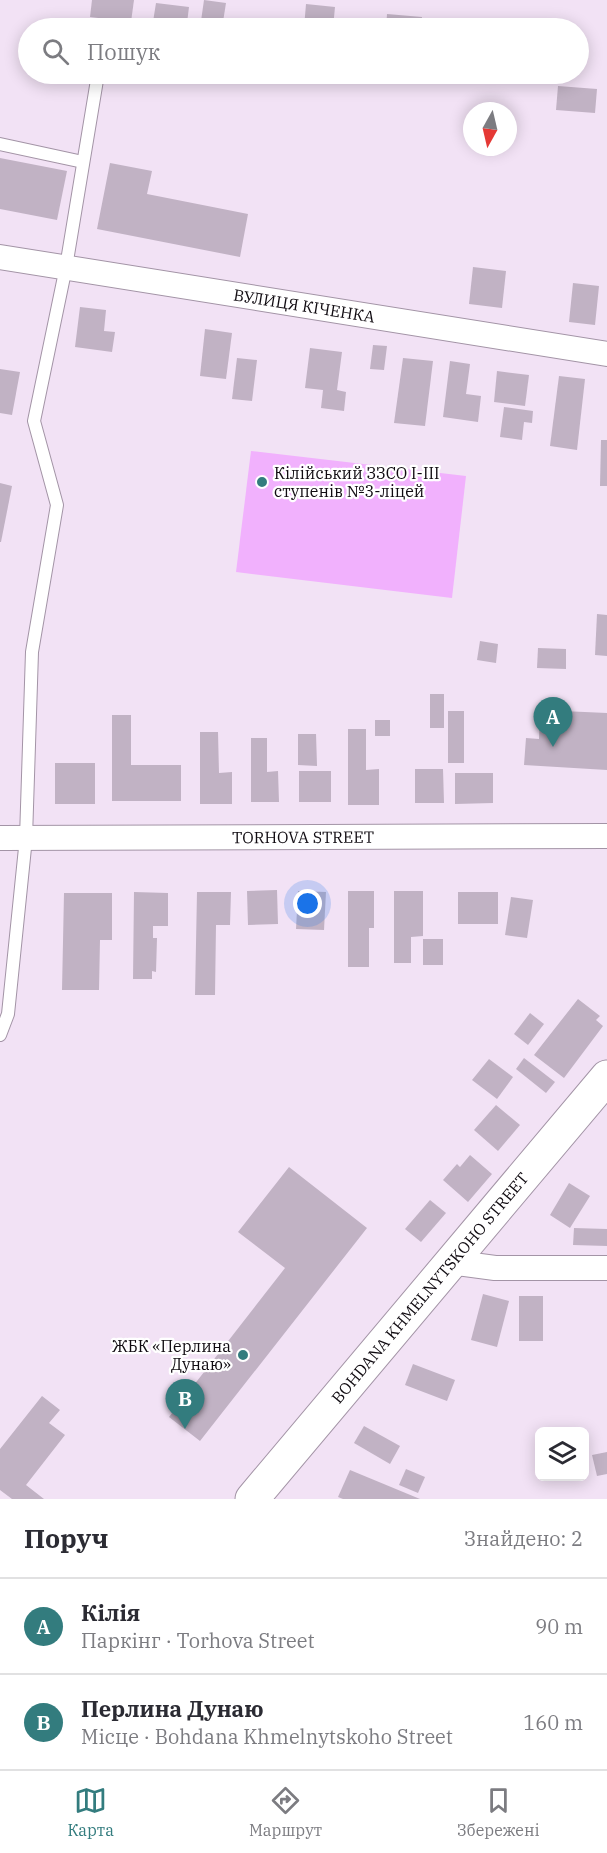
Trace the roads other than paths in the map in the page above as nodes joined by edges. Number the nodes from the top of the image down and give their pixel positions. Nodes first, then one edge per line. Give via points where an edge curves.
1 (96, 84) edge
2 (0, 144) edge
3 (83, 162) junction
4 (0, 257) edge
5 (66, 267) junction
6 (607, 354) edge
7 (607, 836) edge
8 (0, 838) edge
9 (26, 838) junction
10 (0, 1035) edge
11 (607, 1077) edge
12 (450, 1263) junction
13 (607, 1268) edge
14 (252, 1499) edge

1 - 3 lane
2 - 3 lane
3 - 5 lane
4 - 5 street, ВУЛИЦЯ КІЧЕНКА
5 - 6 street, ВУЛИЦЯ КІЧЕНКА
5 - 9 lane via 34,421 57,504 32,652
7 - 9 street, TORHOVA STREET
8 - 9 street, TORHOVA STREET
9 - 10 lane via 8,1014
11 - 12 main road, BOHDANA KHMELNYTSKOHO STREET
12 - 13 street via 495,1268
12 - 14 main road, BOHDANA KHMELNYTSKOHO STREET

